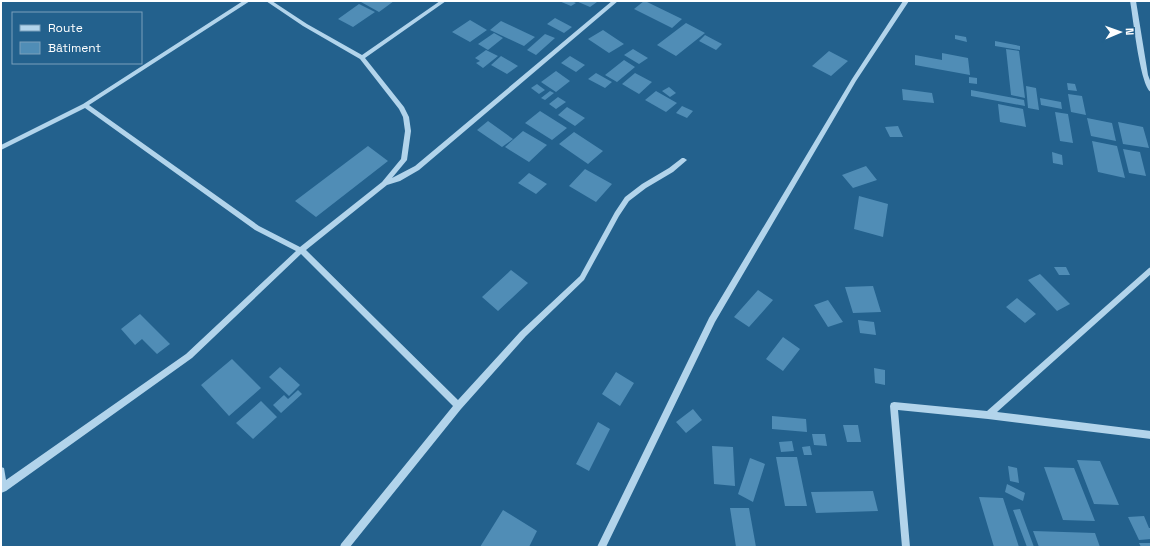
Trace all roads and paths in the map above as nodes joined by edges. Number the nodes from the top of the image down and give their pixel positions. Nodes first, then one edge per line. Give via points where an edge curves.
1 (247, 1) edge
2 (269, 1) edge
3 (443, 1) edge
4 (615, 1) edge
5 (906, 1) edge
6 (1133, 1) edge
7 (362, 58) junction
8 (1151, 90) edge
9 (85, 105) junction
10 (1, 148) edge
11 (684, 160) dead end
12 (384, 184) junction
13 (301, 250) junction
14 (1151, 270) edge
15 (458, 406) junction
16 (988, 415) junction
17 (1151, 435) edge
18 (1, 471) edge
19 (2, 488) edge
20 (344, 547) edge
21 (601, 547) edge
22 (906, 547) edge

1 - 9 street
2 - 7 street
3 - 7 street
4 - 12 street via 417,168
5 - 21 street via 854,80 712,320
6 - 8 street via 1145,75
7 - 12 street via 402,108 406,117 408,131 404,160
9 - 10 street
9 - 13 street via 257,228
11 - 15 street via 626,199 582,278 523,334
12 - 13 street
13 - 15 street
13 - 19 street via 189,356
14 - 16 street
15 - 20 street
16 - 17 street
16 - 22 street via 894,406
18 - 19 street

